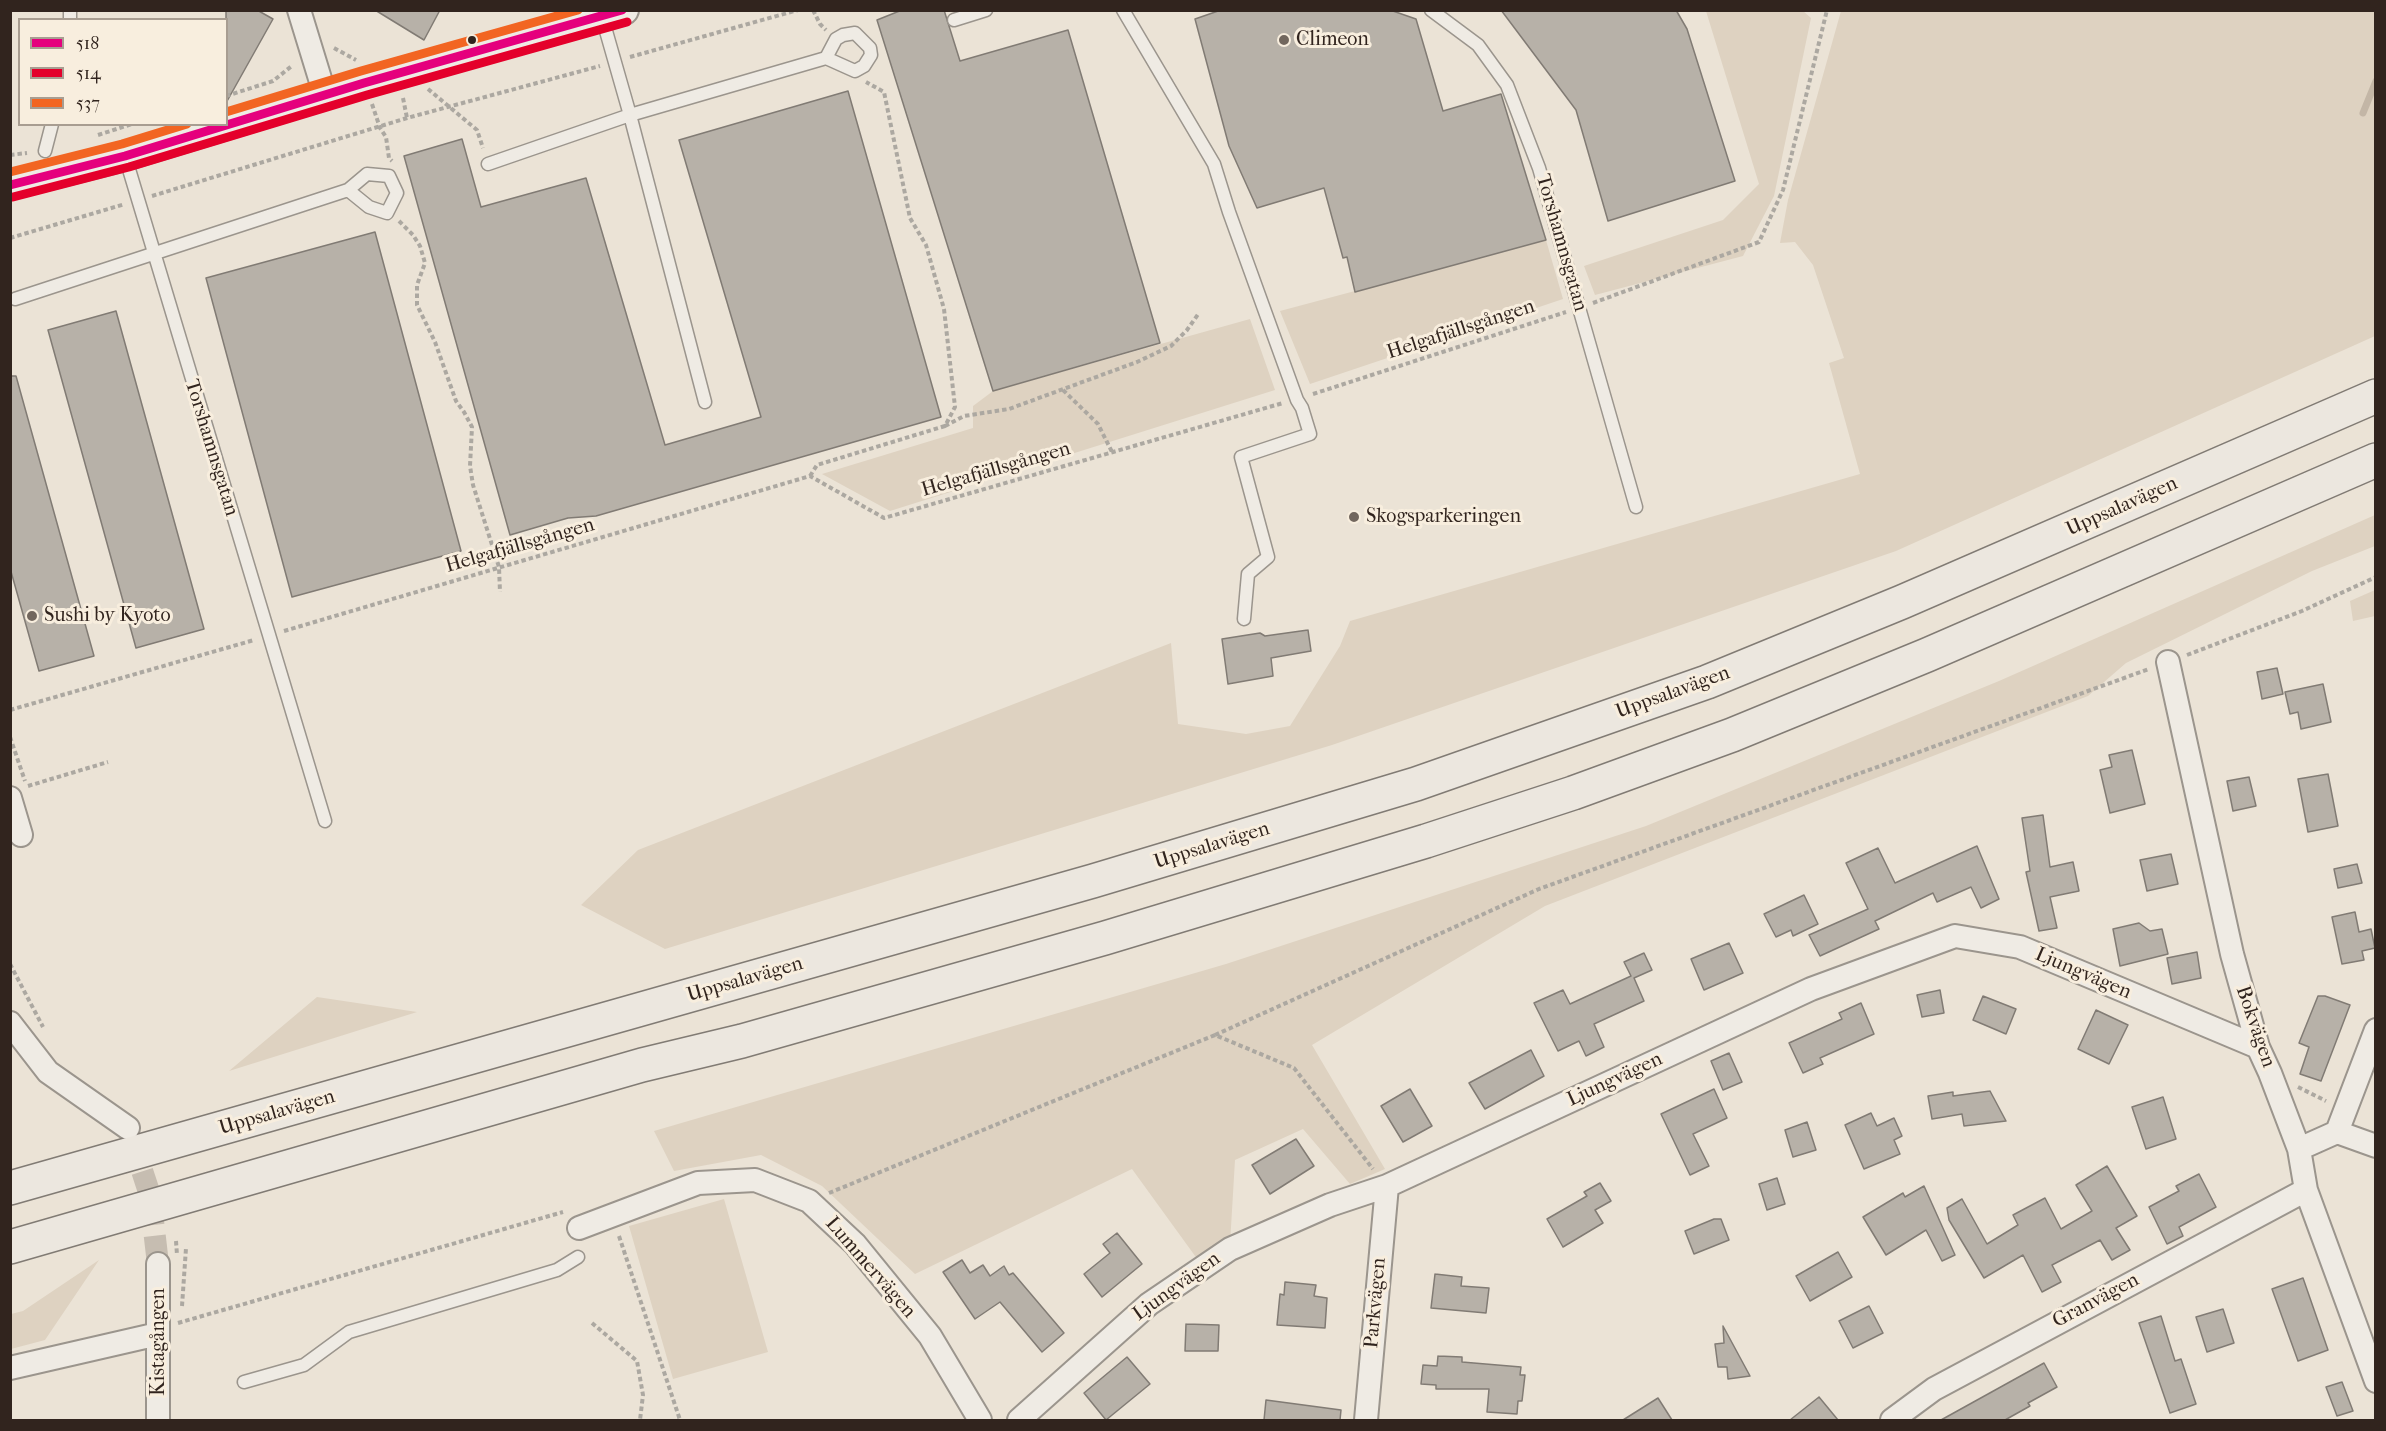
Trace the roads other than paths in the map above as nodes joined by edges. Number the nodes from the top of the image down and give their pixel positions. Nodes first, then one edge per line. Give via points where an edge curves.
1 (299, 10) edge
2 (987, 10) edge
3 (1124, 10) edge
4 (1431, 10) edge
5 (613, 14) edge
6 (954, 20) dead end
7 (826, 58) dead end
8 (325, 95) junction
9 (630, 115) junction
10 (228, 125) edge
11 (51, 126) edge
12 (223, 126) edge
13 (45, 151) dead end
14 (125, 156) junction
15 (488, 164) road end
16 (10, 185) edge
17 (348, 190) dead end
18 (153, 255) junction
19 (15, 299) dead end
20 (2376, 396) edge
21 (705, 402) dead end
22 (2376, 460) edge
23 (1636, 507) dead end
24 (1244, 619) dead end
25 (2168, 662) road end
26 (17, 798) edge
27 (324, 821) dead end
28 (21, 835) dead end
29 (10, 1023) edge
30 (2376, 1030) edge
31 (2258, 1047) junction
32 (128, 1128) tunnel mouth
33 (2337, 1132) junction
34 (2376, 1146) edge
35 (2299, 1149) junction
36 (1387, 1186) junction
37 (10, 1188) edge
38 (2307, 1190) junction
39 (577, 1219) road end
40 (10, 1247) edge
41 (578, 1257) dead end
42 (158, 1264) tunnel mouth
43 (165, 1329) junction
44 (15, 1370) edge
45 (2376, 1381) edge
46 (244, 1382) dead end
47 (158, 1420) edge
48 (980, 1420) edge
49 (1019, 1420) edge
50 (1366, 1420) edge
51 (1892, 1420) edge

1 - 8 street
2 - 6 lane
3 - 24 lane via 1214,164 1310,434 1241,457 1268,557 1248,574
4 - 23 lane, Torshamnsgatan via 1478,45 1508,86 1539,168
5 - 8 street
5 - 9 lane via 614,62
7 - 9 lane
8 - 10 street
9 - 15 lane
9 - 21 lane
11 - 13 lane
12 - 14 street
14 - 16 street
14 - 18 lane, Torshamnsgatan
17 - 18 lane
18 - 19 lane
18 - 27 lane, Torshamnsgatan
20 - 37 highway, Uppsalavägen via 1729,673 1416,784 1093,881
22 - 40 highway via 1927,655 1732,735 1573,793 1094,941 742,1041 642,1065
25 - 31 street, Bokvägen via 2232,954
26 - 28 street
29 - 32 street via 48,1072
30 - 33 street
31 - 35 street, Bokvägen
31 - 36 street, Ljungvägen via 2020,947 1955,936 1811,989
33 - 34 street
33 - 35 street
35 - 38 street, Bokvägen
36 - 49 street, Ljungvägen via 1329,1205 1230,1249 1149,1304
36 - 50 street, Parkvägen
38 - 45 street, Bokvägen
38 - 51 street, Granvägen via 1934,1389
39 - 48 street, Lummervägen via 611,1214 698,1182 755,1180 809,1201 855,1244 930,1336
41 - 46 lane via 557,1270 349,1332 304,1365
42 - 43 street, Kistagången
43 - 44 street
43 - 47 street, Kistagången

